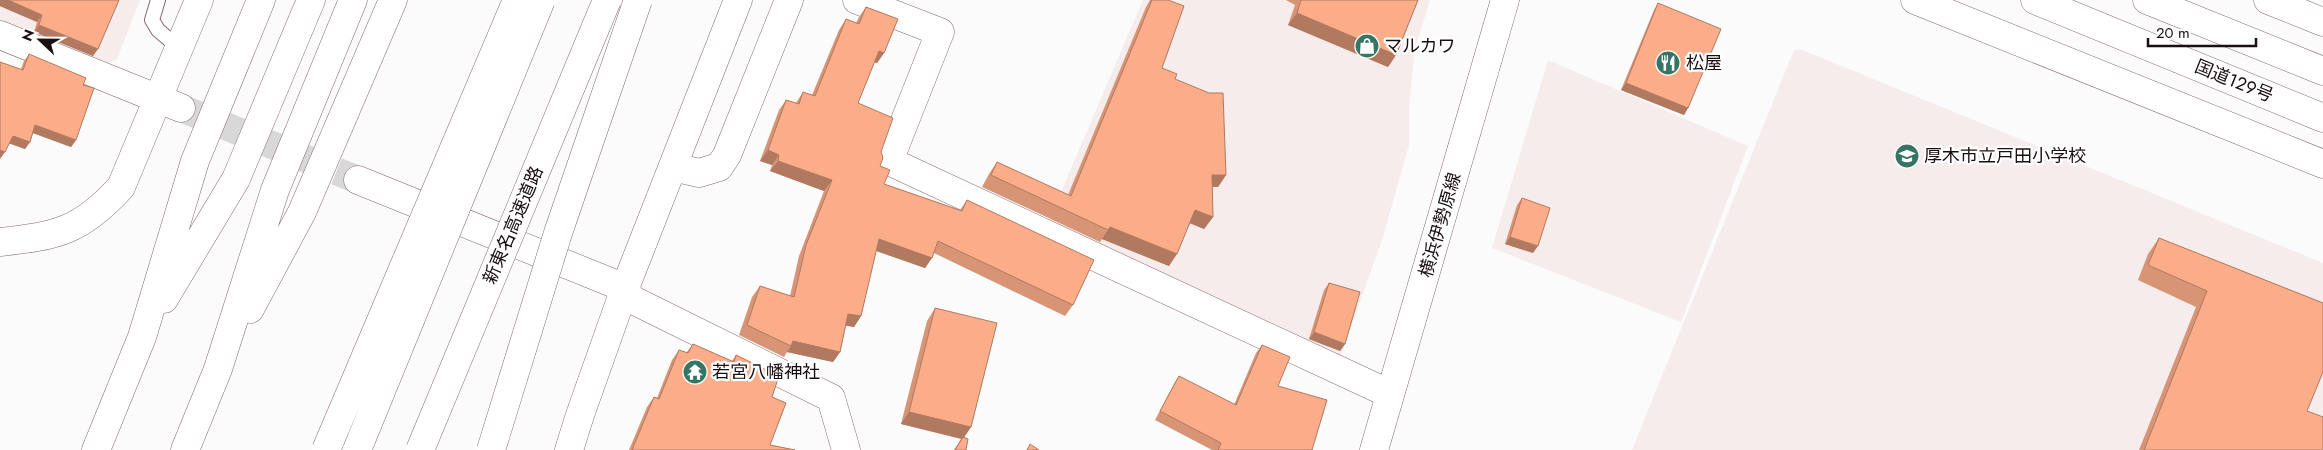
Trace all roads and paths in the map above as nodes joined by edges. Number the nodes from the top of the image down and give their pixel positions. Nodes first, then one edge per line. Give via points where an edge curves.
1 (158, 0) edge
2 (199, 0) edge
3 (262, 0) edge
4 (311, 0) edge
5 (353, 0) edge
6 (393, 0) edge
7 (517, 0) edge
8 (541, 0) edge
9 (607, 0) edge
10 (638, 0) edge
11 (738, 0) edge
12 (789, 0) edge
13 (857, 0) edge
14 (1505, 0) edge
15 (1915, 0) edge
16 (2034, 0) edge
17 (2146, 0) edge
18 (2268, 0) edge
19 (2323, 22) edge
20 (0, 36) edge
21 (180, 48) junction
22 (2323, 71) edge
23 (170, 104) junction
24 (2323, 118) edge
25 (2323, 164) edge
26 (673, 167) junction
27 (358, 180) tunnel mouth
28 (0, 242) edge
29 (625, 288) junction
30 (142, 337) junction
31 (218, 370) junction
32 (1390, 394) junction
33 (96, 450) edge
34 (185, 450) edge
35 (326, 450) edge
36 (357, 450) edge
37 (420, 450) edge
38 (491, 450) edge
39 (569, 450) edge
40 (846, 450) edge
41 (1374, 450) edge

1 - 21 lane via 152,20 158,30
2 - 21 main road
3 - 30 main road via 195,161
4 - 30 main road via 236,179
5 - 31 main road via 275,190
6 - 31 main road via 302,212
7 - 35 main road, bridge
8 - 36 main road, bridge
9 - 37 main road, 新東名高速道路, bridge
10 - 38 main road, bridge via 558,234
11 - 26 main road
12 - 26 main road via 727,154 718,167 699,173
13 - 32 main road via 940,32 889,161
14 - 32 main road, 横浜伊勢原線
15 - 25 main road
16 - 24 main road, 国道129号
17 - 22 main road
18 - 19 main road
20 - 23 main road
21 - 23 main road
23 - 28 main road via 121,187 103,207 63,232
26 - 29 main road
27 - 29 main road
29 - 39 main road
29 - 40 main road via 631,299 831,398
30 - 33 main road
31 - 34 main road
32 - 41 main road, 横浜伊勢原線

